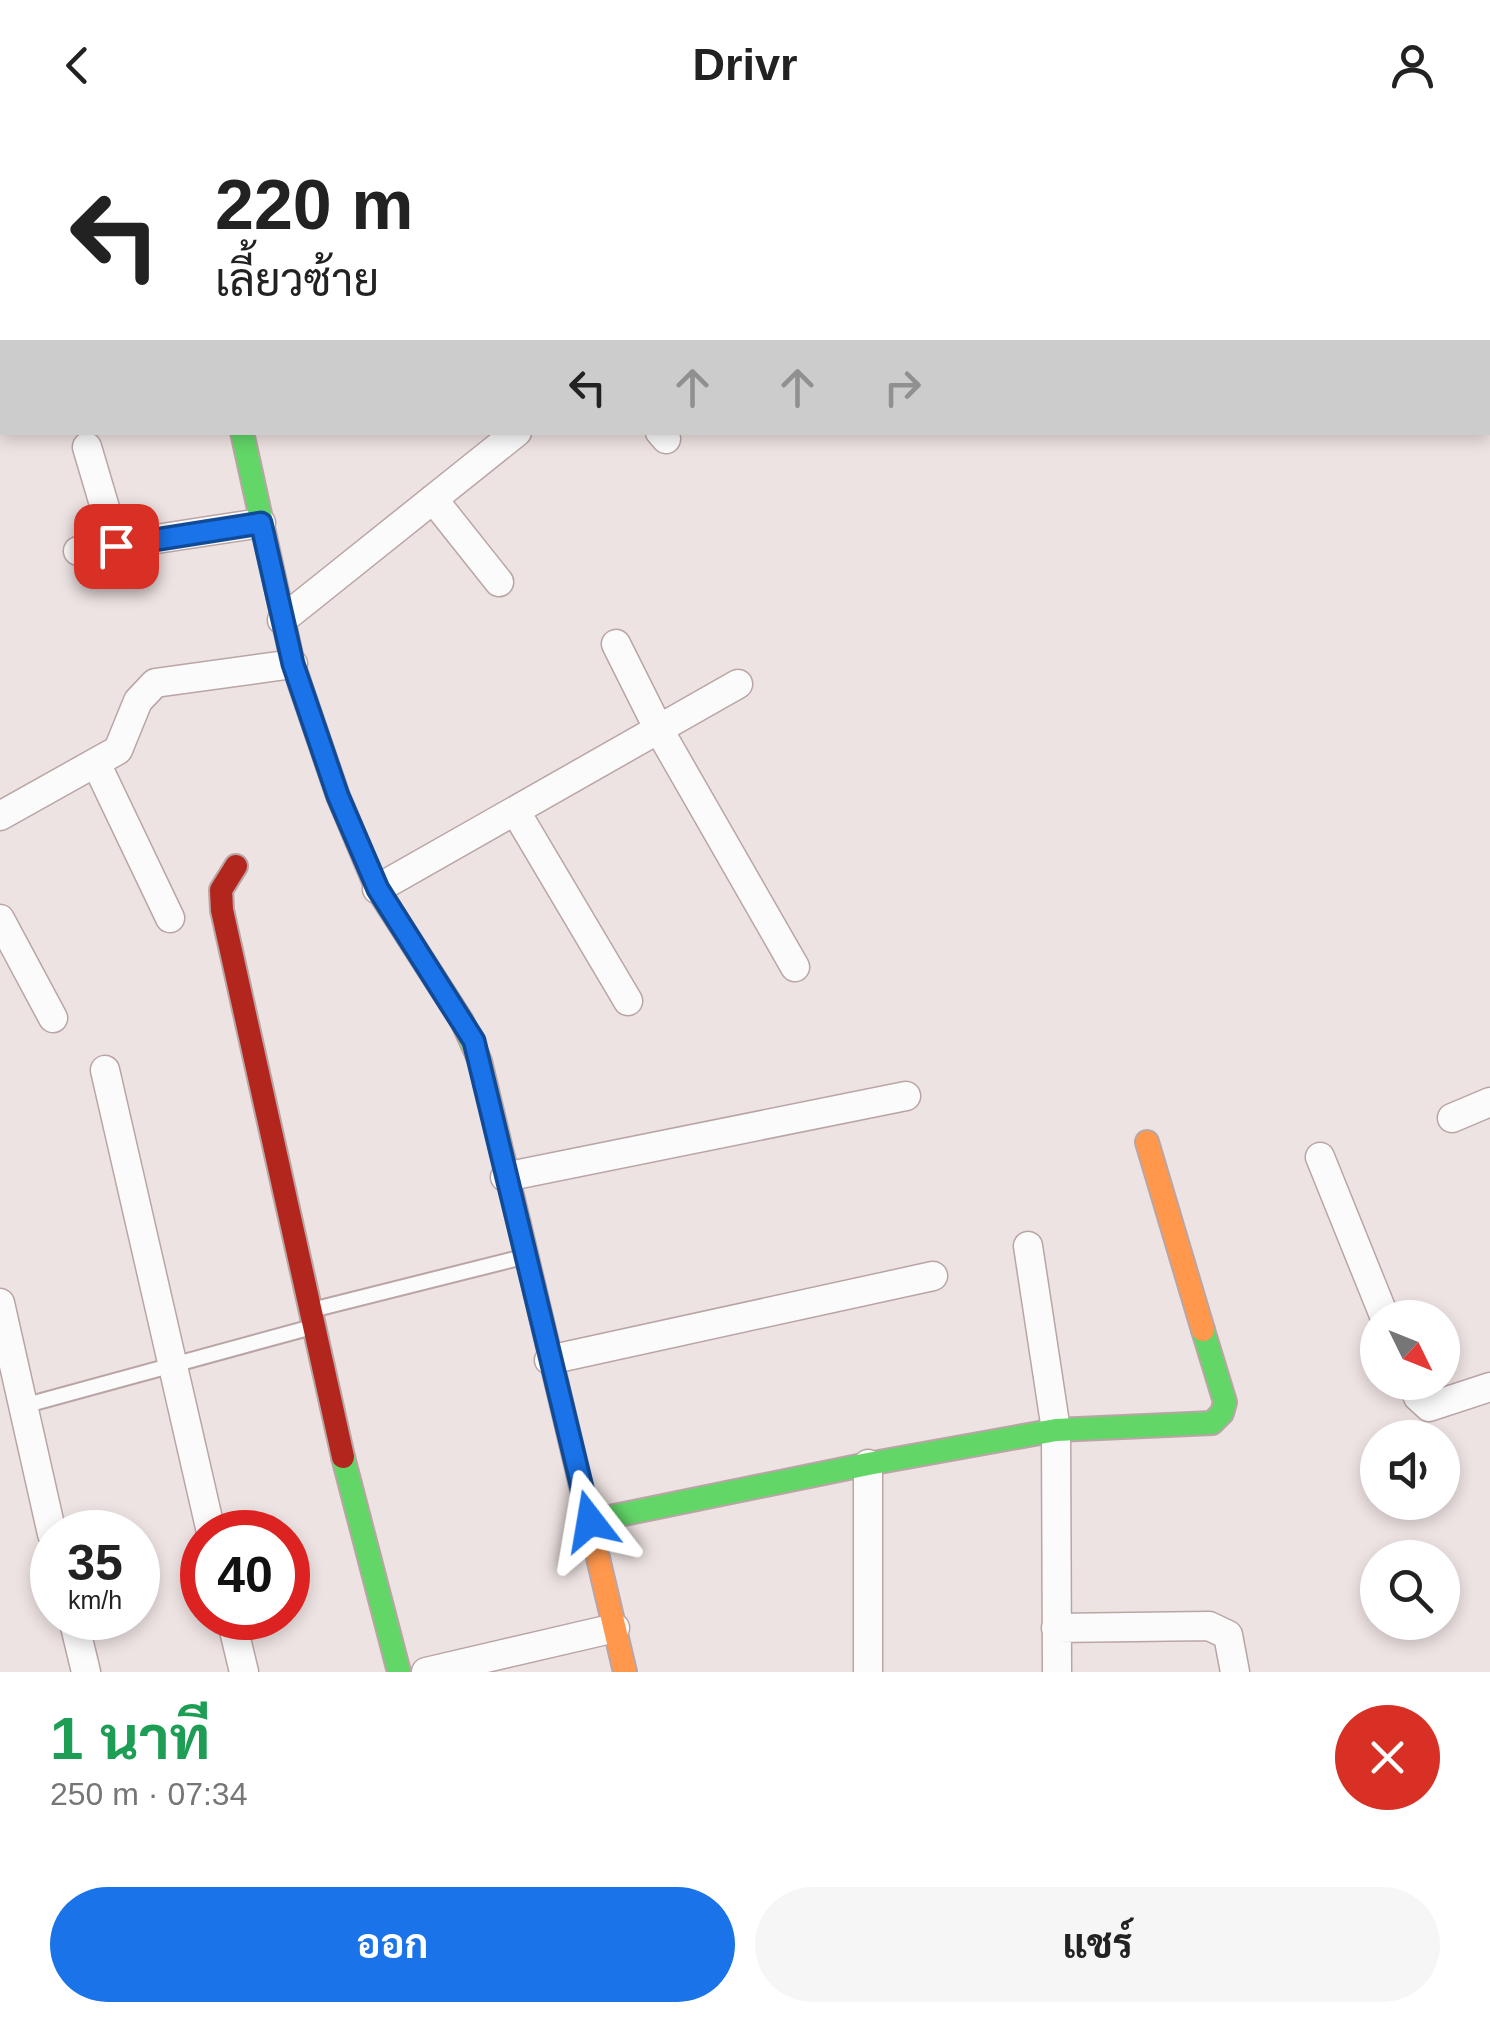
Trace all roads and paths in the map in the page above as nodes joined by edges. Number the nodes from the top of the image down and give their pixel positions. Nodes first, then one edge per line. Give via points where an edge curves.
1 (243, 435) edge
2 (513, 435) edge
3 (87, 448) dead end
4 (433, 499) junction
5 (261, 523) junction
6 (116, 546) junction
7 (78, 552) dead end
8 (499, 582) dead end
9 (282, 620) junction
10 (616, 644) dead end
11 (293, 664) junction
12 (738, 684) dead end
13 (658, 728) junction
14 (96, 763) junction
15 (516, 812) junction
16 (0, 816) edge
17 (236, 866) dead end
18 (378, 889) junction
19 (170, 918) dead end
20 (0, 919) edge
21 (794, 967) dead end
22 (628, 1001) dead end
23 (53, 1018) dead end
24 (104, 1070) dead end
25 (906, 1096) dead end
26 (1490, 1102) edge
27 (1452, 1118) dead end
28 (1147, 1142) dead end
29 (1320, 1157) dead end
30 (506, 1178) junction
31 (1028, 1246) dead end
32 (524, 1256) junction
33 (933, 1276) dead end
34 (1379, 1300) edge
35 (0, 1303) edge
36 (312, 1318) junction
37 (549, 1360) junction
38 (171, 1364) junction
39 (1490, 1388) edge
40 (1460, 1397) edge
41 (14, 1398) edge
42 (1421, 1400) edge
43 (1451, 1400) edge
44 (1056, 1430) junction
45 (868, 1464) junction
46 (45, 1510) edge
47 (206, 1510) edge
48 (590, 1521) junction
49 (616, 1628) junction
50 (1056, 1628) junction
51 (78, 1640) edge
52 (236, 1640) edge
53 (86, 1672) edge
54 (244, 1672) edge
55 (398, 1672) edge
56 (426, 1672) edge
57 (625, 1672) edge
58 (868, 1672) edge
59 (1057, 1672) edge
60 (1234, 1672) edge

1 - 5 street
2 - 4 street
3 - 6 street
4 - 8 street
4 - 9 street
5 - 6 street
5 - 9 street
6 - 7 street
9 - 11 street
10 - 13 street
11 - 14 street via 155,683 138,701 118,750
11 - 18 street
12 - 13 street
13 - 15 street
13 - 21 street
14 - 16 street
14 - 19 street
15 - 18 street
15 - 22 street
17 - 36 street via 221,890 222,910
18 - 30 street via 474,1041
20 - 23 street
24 - 38 street
25 - 30 street
26 - 27 street
28 - 44 street via 1225,1402 1212,1423
29 - 34 street
30 - 32 street
31 - 44 street
32 - 36 lane
32 - 37 street
33 - 37 street
35 - 41 street
36 - 38 lane
36 - 55 street
37 - 48 street
38 - 41 lane
38 - 47 street
39 - 40 street
41 - 46 street
42 - 43 street via 1429,1407
44 - 45 street
44 - 50 street
45 - 48 street
45 - 58 street
48 - 49 street
49 - 56 street
49 - 57 street
50 - 59 street
50 - 60 street via 1210,1626 1228,1635
51 - 53 street
52 - 54 street

